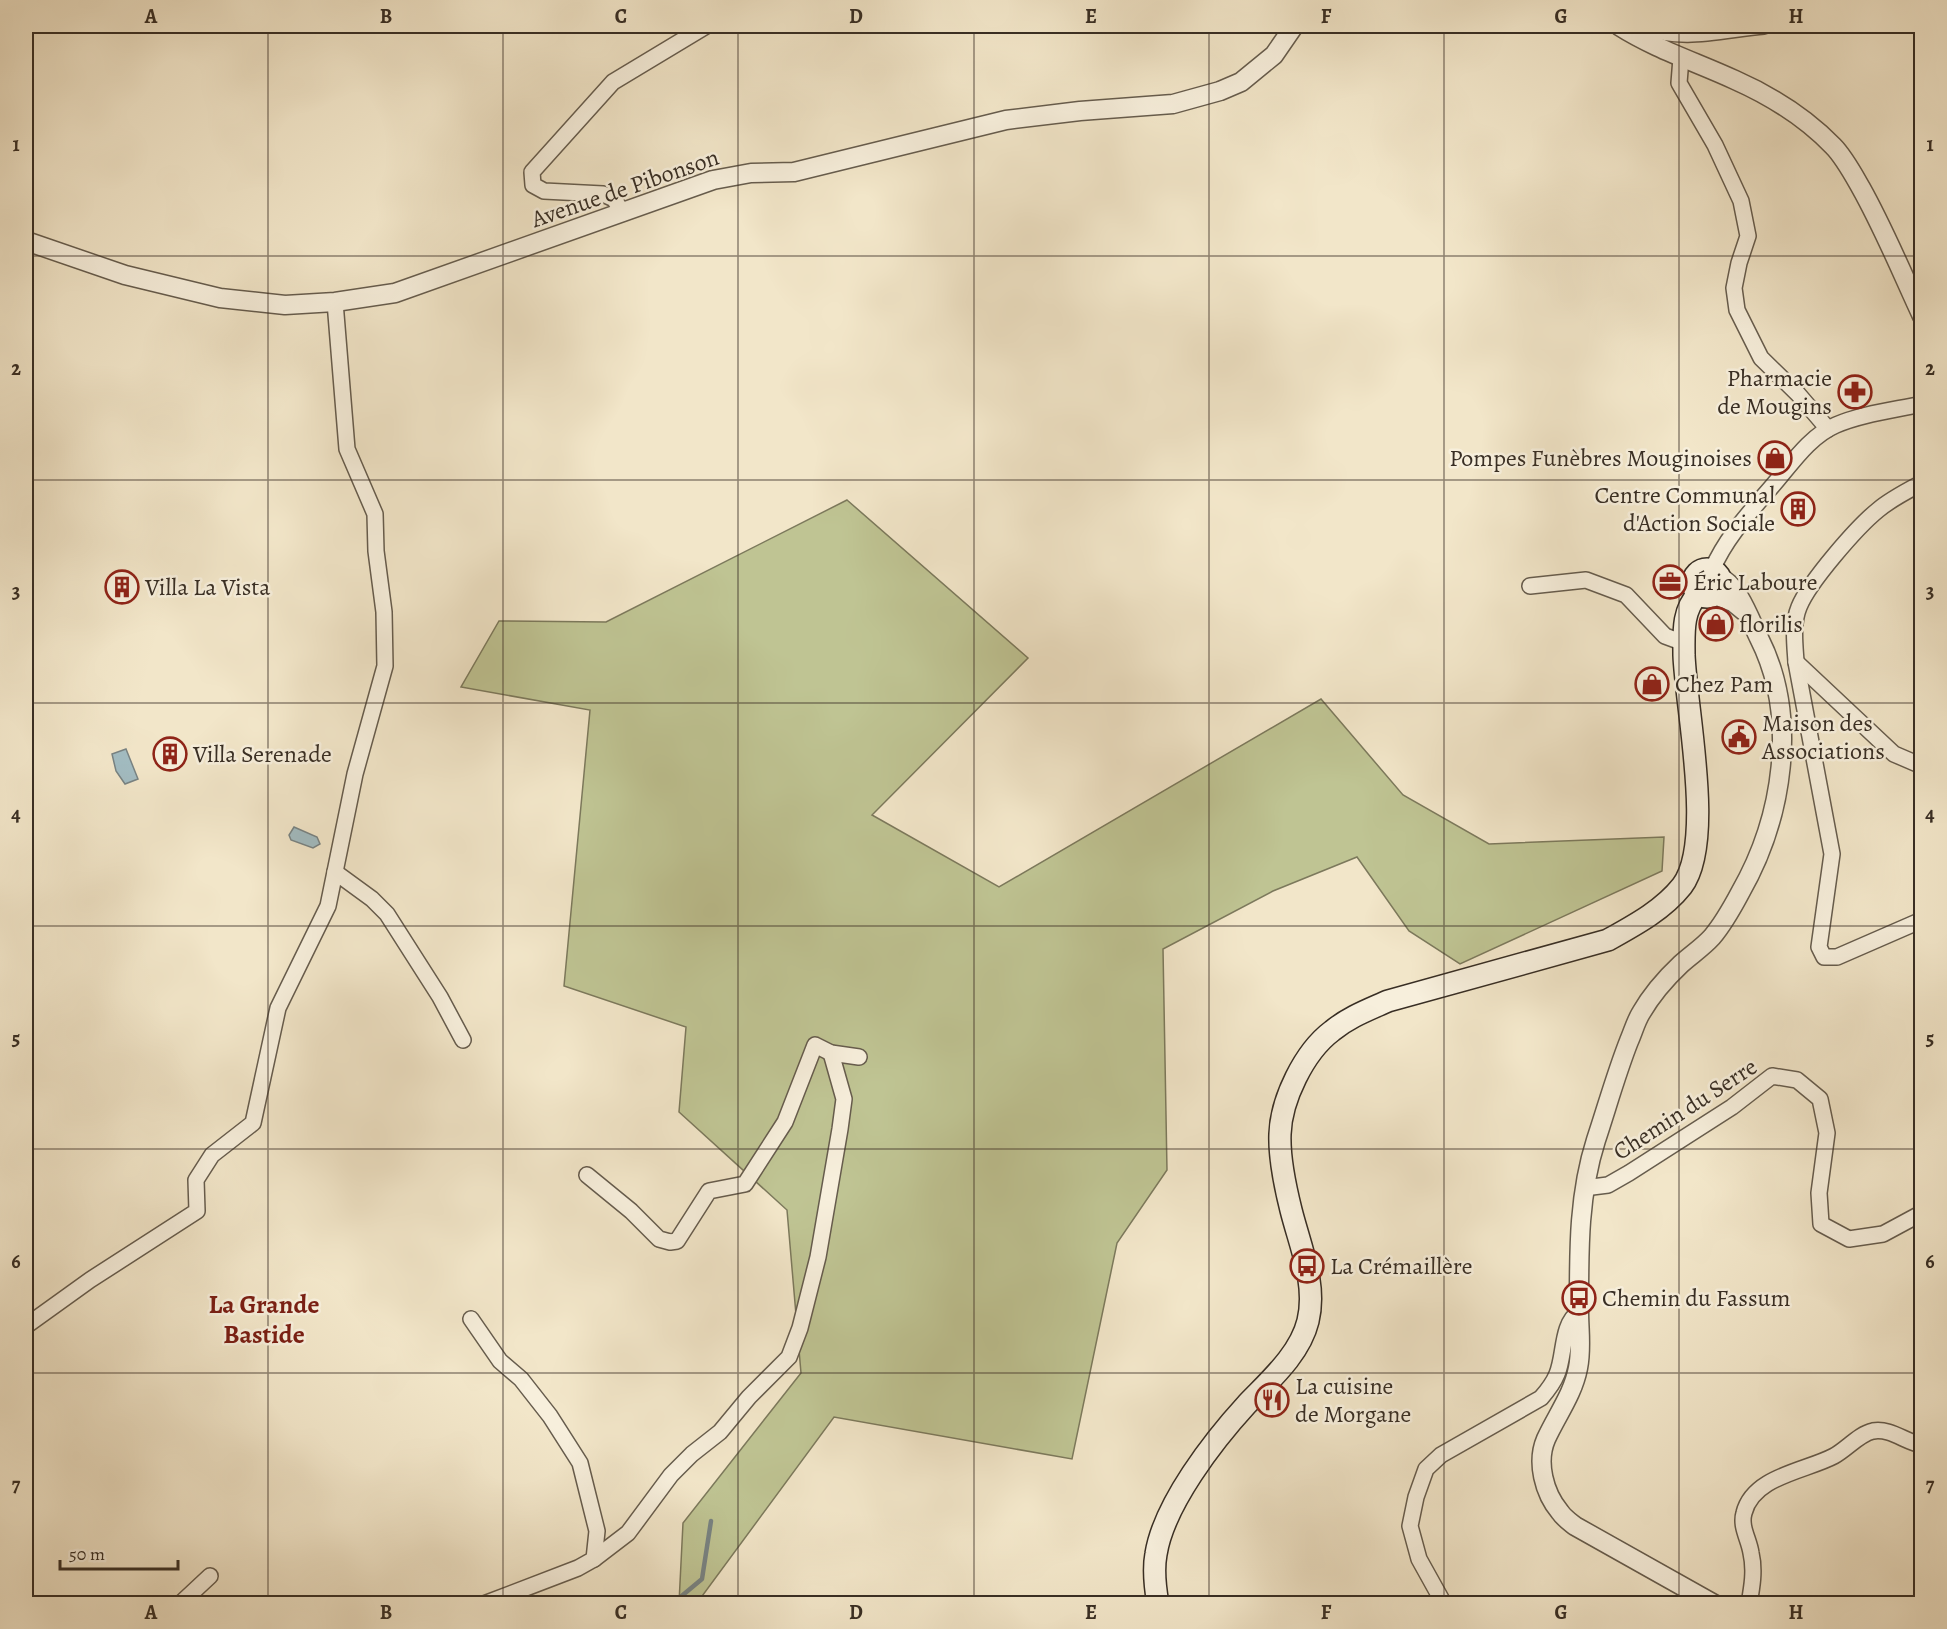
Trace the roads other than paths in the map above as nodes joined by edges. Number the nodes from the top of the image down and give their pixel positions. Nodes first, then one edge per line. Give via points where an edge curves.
1 (706, 26) edge
2 (1294, 26) edge
3 (1619, 26) edge
4 (1645, 26) edge
5 (1764, 26) edge
6 (1681, 58) junction
7 (623, 213) junction
8 (26, 241) edge
9 (335, 302) junction
10 (1922, 316) edge
11 (1922, 404) edge
12 (1828, 429) junction
13 (1922, 483) edge
14 (1711, 584) junction
15 (1530, 586) dead end
16 (1684, 643) junction
17 (1796, 662) junction
18 (1922, 766) edge
19 (335, 872) junction
20 (1922, 920) edge
21 (463, 1040) dead end
22 (831, 1053) junction
23 (858, 1057) dead end
24 (588, 1175) dead end
25 (1585, 1185) junction
26 (1922, 1213) edge
27 (1579, 1312) junction
28 (471, 1318) dead end
29 (26, 1326) edge
30 (1922, 1445) edge
31 (594, 1559) junction
32 (210, 1576) dead end
33 (1708, 1602) edge
34 (180, 1604) edge
35 (484, 1604) edge
36 (1158, 1604) edge
37 (1444, 1604) edge
38 (1749, 1604) edge

1 - 7 street via 613,82 532,172 533,184 544,191 603,194 614,199
2 - 7 street, Avenue de Pibonson via 1258,70 1220,91 1173,104 1006,120 794,172 751,173 713,180
3 - 6 street
4 - 5 street via 1687,34
6 - 10 street via 1773,99 1835,147 1871,206
6 - 12 street via 1679,83 1715,145 1741,201 1748,236 1734,288 1737,309 1761,358
7 - 9 street, Avenue de Pibonson via 395,293
8 - 9 street, Avenue de Pibonson via 125,275 220,298 285,305
9 - 19 street via 347,449 375,514 385,666 355,774
11 - 12 street via 1850,420
12 - 14 street via 1801,453 1738,527 1719,554
13 - 17 street via 1878,509 1809,588 1798,608 1794,632
14 - 16 main road via 1687,610
14 - 25 street via 1746,613 1768,658 1779,712 1780,780 1771,822 1753,870 1726,917 1711,938 1658,987 1640,1015 1621,1061
15 - 16 street via 1586,580 1626,595 1665,636
16 - 36 main road via 1699,816 1695,855 1683,884 1639,923 1608,940 1388,1001 1355,1015 1330,1032 1295,1078 1280,1133 1290,1208 1307,1266 1311,1300 1308,1323 1283,1366 1200,1461 1171,1513 1156,1553
17 - 18 street via 1894,754
17 - 20 street via 1832,854 1819,947 1824,957 1837,957
19 - 21 street via 387,914
19 - 29 street via 328,906 278,1008 253,1124 212,1155 196,1180 197,1210
22 - 23 street
22 - 24 street via 816,1045 785,1122 745,1184 709,1191 677,1241 659,1239
22 - 31 street via 844,1099 840,1129 818,1257 789,1357 720,1432 671,1475 628,1533
25 - 26 street, Chemin du Serre via 1608,1185 1629,1173 1732,1107 1772,1076 1797,1080 1820,1099 1827,1134 1819,1193 1821,1224 1849,1239 1883,1234
25 - 27 street via 1580,1227
27 - 33 street via 1579,1366 1573,1388 1545,1442 1542,1458 1542,1476 1549,1495 1560,1513 1575,1526
27 - 37 street via 1569,1321 1558,1372 1541,1398 1441,1455 1426,1469 1410,1526 1419,1559
28 - 31 street via 500,1361 521,1379 550,1416 580,1463 597,1531
30 - 38 street via 1886,1431 1874,1431 1834,1456 1767,1484 1751,1498 1743,1526 1752,1554
31 - 35 street
32 - 34 street

